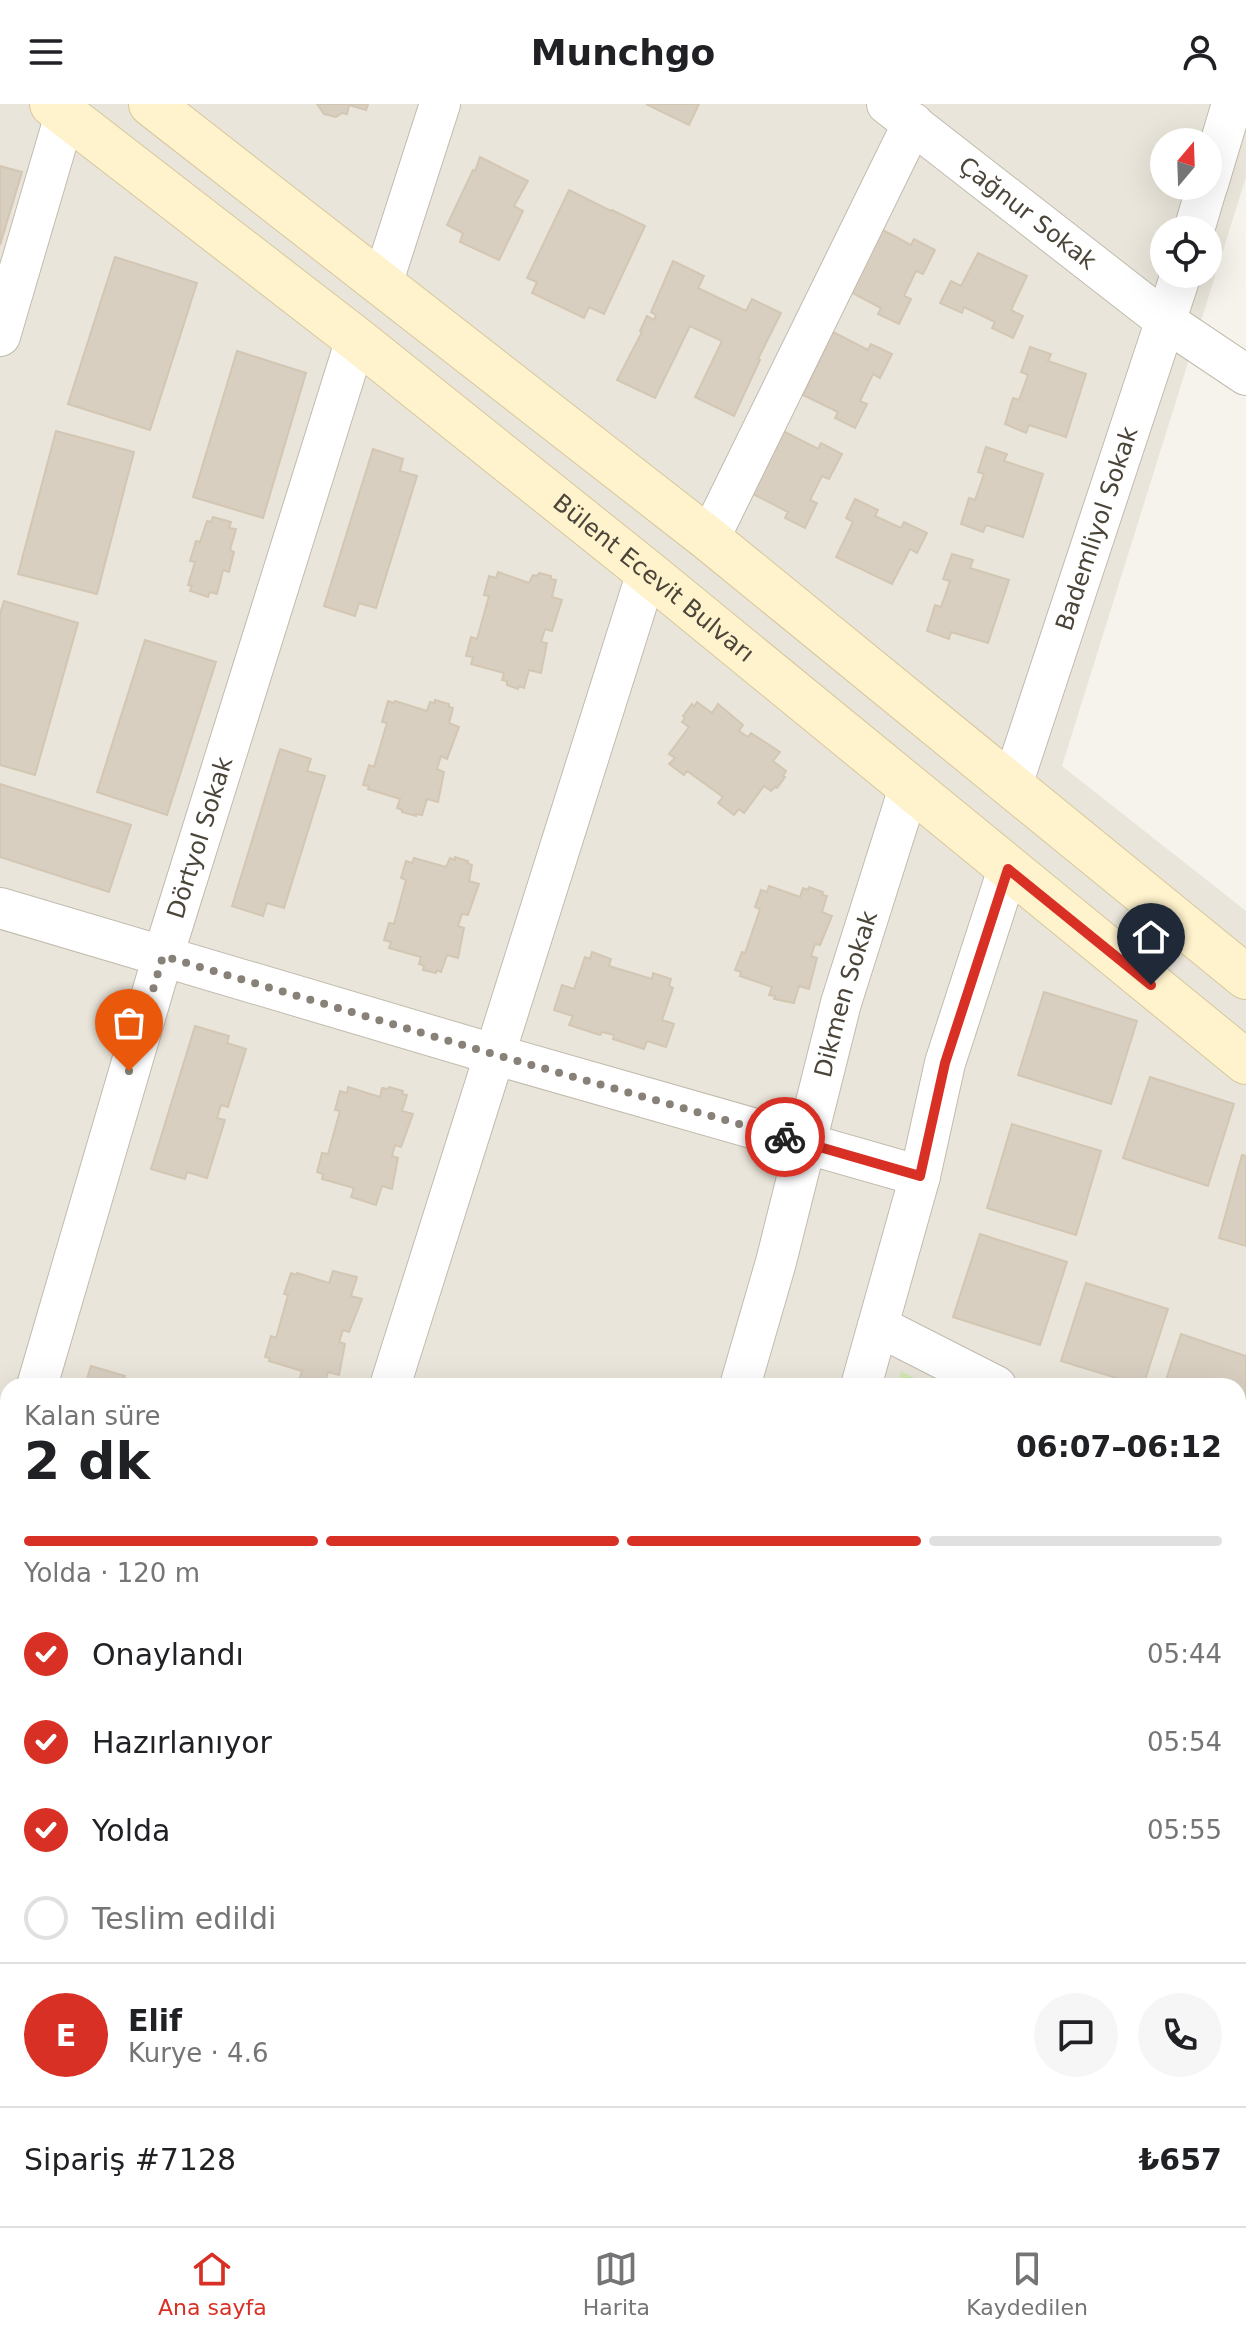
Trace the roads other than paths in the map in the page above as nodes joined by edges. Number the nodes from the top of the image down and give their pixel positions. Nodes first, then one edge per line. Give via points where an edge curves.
1 (151, 104) edge
2 (440, 104) edge
3 (1232, 104) edge
4 (58, 110) edge
5 (900, 114) edge
6 (1222, 138) edge
7 (382, 284) junction
8 (1177, 288) edge
9 (1167, 322) junction
10 (0, 336) edge
11 (356, 339) junction
12 (1246, 375) edge
13 (709, 539) junction
14 (647, 572) junction
15 (1012, 785) junction
16 (909, 788) junction
17 (1008, 869) junction
18 (0, 908) edge
19 (163, 956) junction
20 (1246, 977) edge
21 (493, 1054) junction
22 (1246, 1062) edge
23 (806, 1143) junction
24 (920, 1176) junction
25 (878, 1326) junction
26 (39, 1378) edge
27 (392, 1378) edge
28 (742, 1378) edge
29 (863, 1378) edge
30 (980, 1378) edge

1 - 7 main road
2 - 7 street
3 - 6 street
4 - 10 street
4 - 11 main road, Bülent Ecevit Bulvarı
5 - 9 street, Çağnur Sokak
5 - 13 street
7 - 13 main road
8 - 9 street, Bademliyol Sokak
9 - 12 street, Çağnur Sokak
9 - 15 street, Bademliyol Sokak
11 - 14 main road, Bülent Ecevit Bulvarı
11 - 19 street, Dörtyol Sokak
13 - 15 main road
14 - 16 main road, Bülent Ecevit Bulvarı
14 - 21 street
15 - 20 main road
16 - 17 main road, Bülent Ecevit Bulvarı
16 - 23 street, Dikmen Sokak via 841,1003
17 - 22 main road, Bülent Ecevit Bulvarı
17 - 24 street via 945,1063
18 - 19 street
19 - 21 street
19 - 26 street, Dörtyol Sokak
21 - 23 street
21 - 27 street
23 - 24 street
23 - 28 street, Dikmen Sokak
24 - 25 street
25 - 29 street
25 - 30 street

